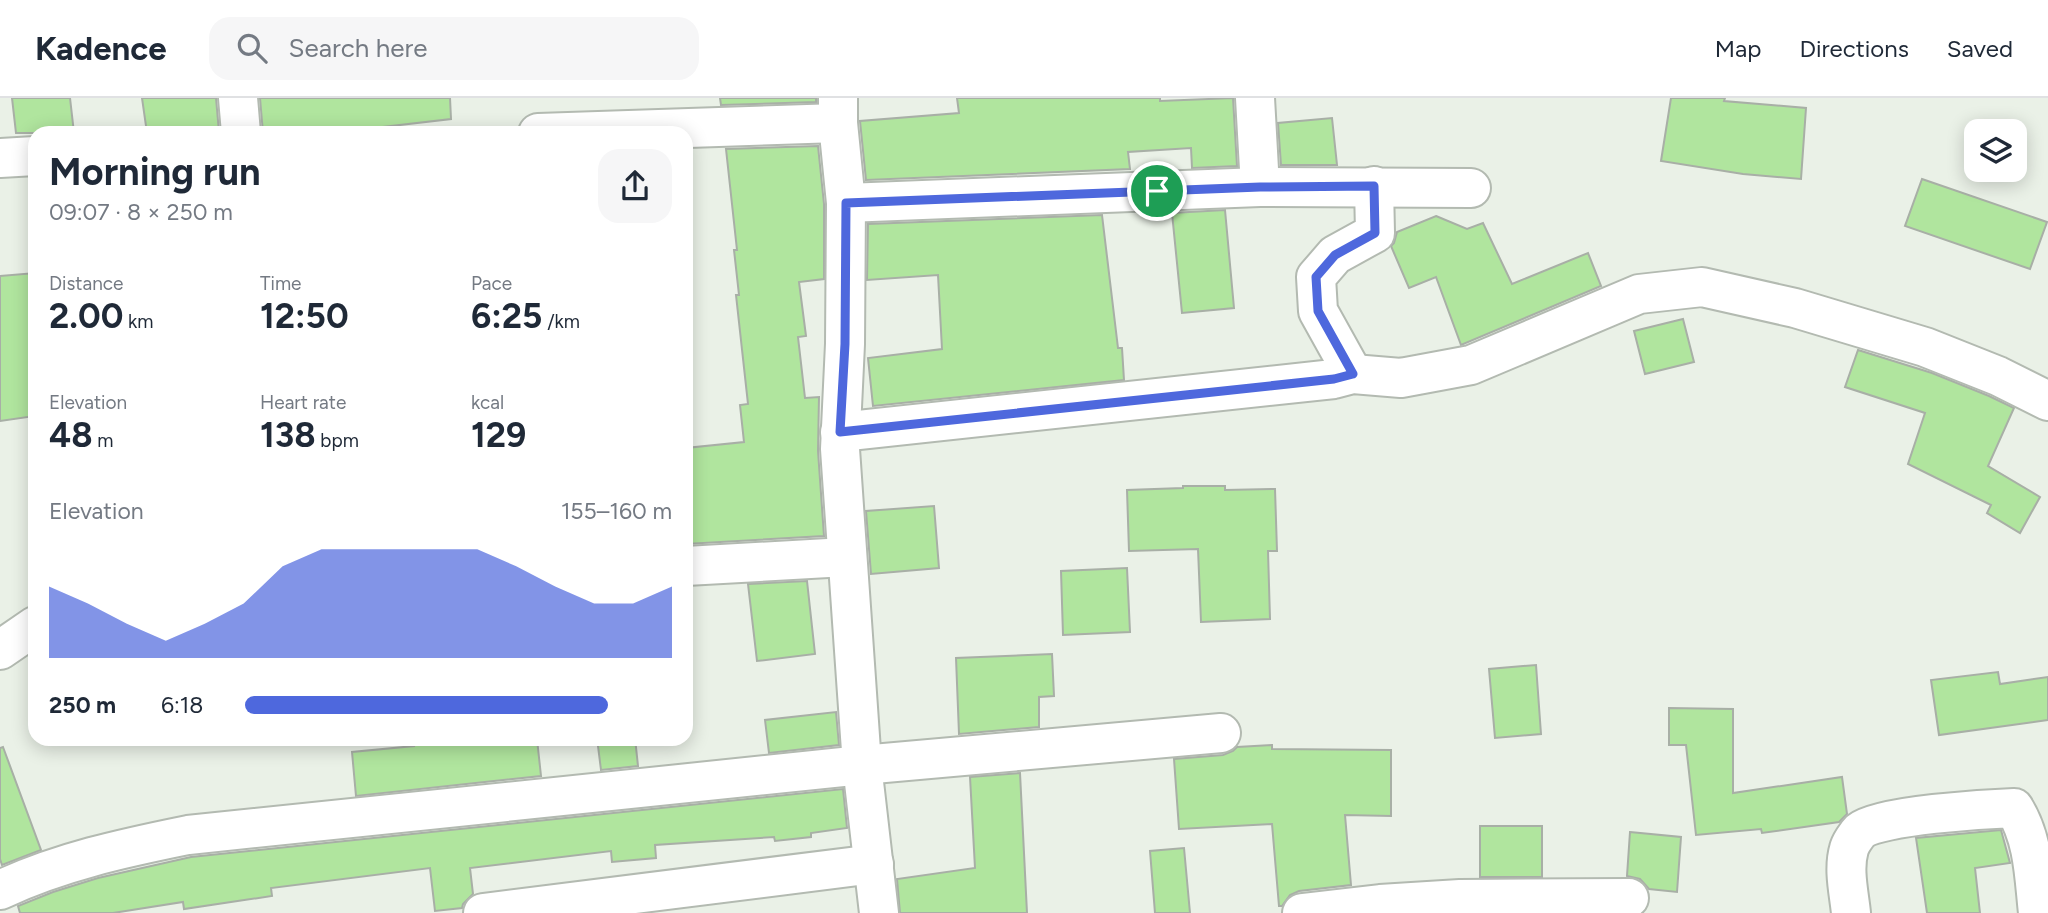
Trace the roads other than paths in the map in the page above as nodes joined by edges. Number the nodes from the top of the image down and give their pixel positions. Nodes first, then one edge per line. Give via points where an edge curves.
1 (237, 98) edge
2 (1255, 98) edge
3 (838, 110) edge
4 (239, 126) edge
5 (629, 126) edge
6 (28, 157) edge
7 (0, 159) edge
8 (1374, 186) junction
9 (1260, 187) junction
10 (1471, 188) dead end
11 (846, 203) junction
12 (1353, 374) junction
13 (2048, 401) edge
14 (840, 432) junction
15 (846, 557) junction
16 (693, 566) edge
17 (28, 630) edge
18 (0, 650) edge
19 (1221, 733) dead end
20 (862, 765) junction
21 (874, 864) junction
22 (0, 890) edge
23 (1629, 898) dead end
24 (598, 906) edge
25 (483, 913) edge
26 (879, 913) edge
27 (1302, 913) edge
28 (1851, 913) edge
29 (2038, 913) edge

1 - 4 street
2 - 9 street
3 - 5 street
3 - 11 street
6 - 7 street
8 - 9 street
8 - 10 street
8 - 12 street via 1375,233 1335,255 1316,277 1318,311
9 - 11 street
11 - 14 street
12 - 13 street via 1401,378 1471,365 1639,294 1702,288 1795,308 1925,347
12 - 14 street
14 - 15 street
15 - 16 street
15 - 20 street
17 - 18 street
19 - 20 street
20 - 21 street
20 - 22 street via 188,835 111,850
21 - 24 street
21 - 26 street
23 - 27 street via 1460,899
24 - 25 street
28 - 29 street via 1846,874 1849,848 1861,830 1913,817 2014,808 2034,862

